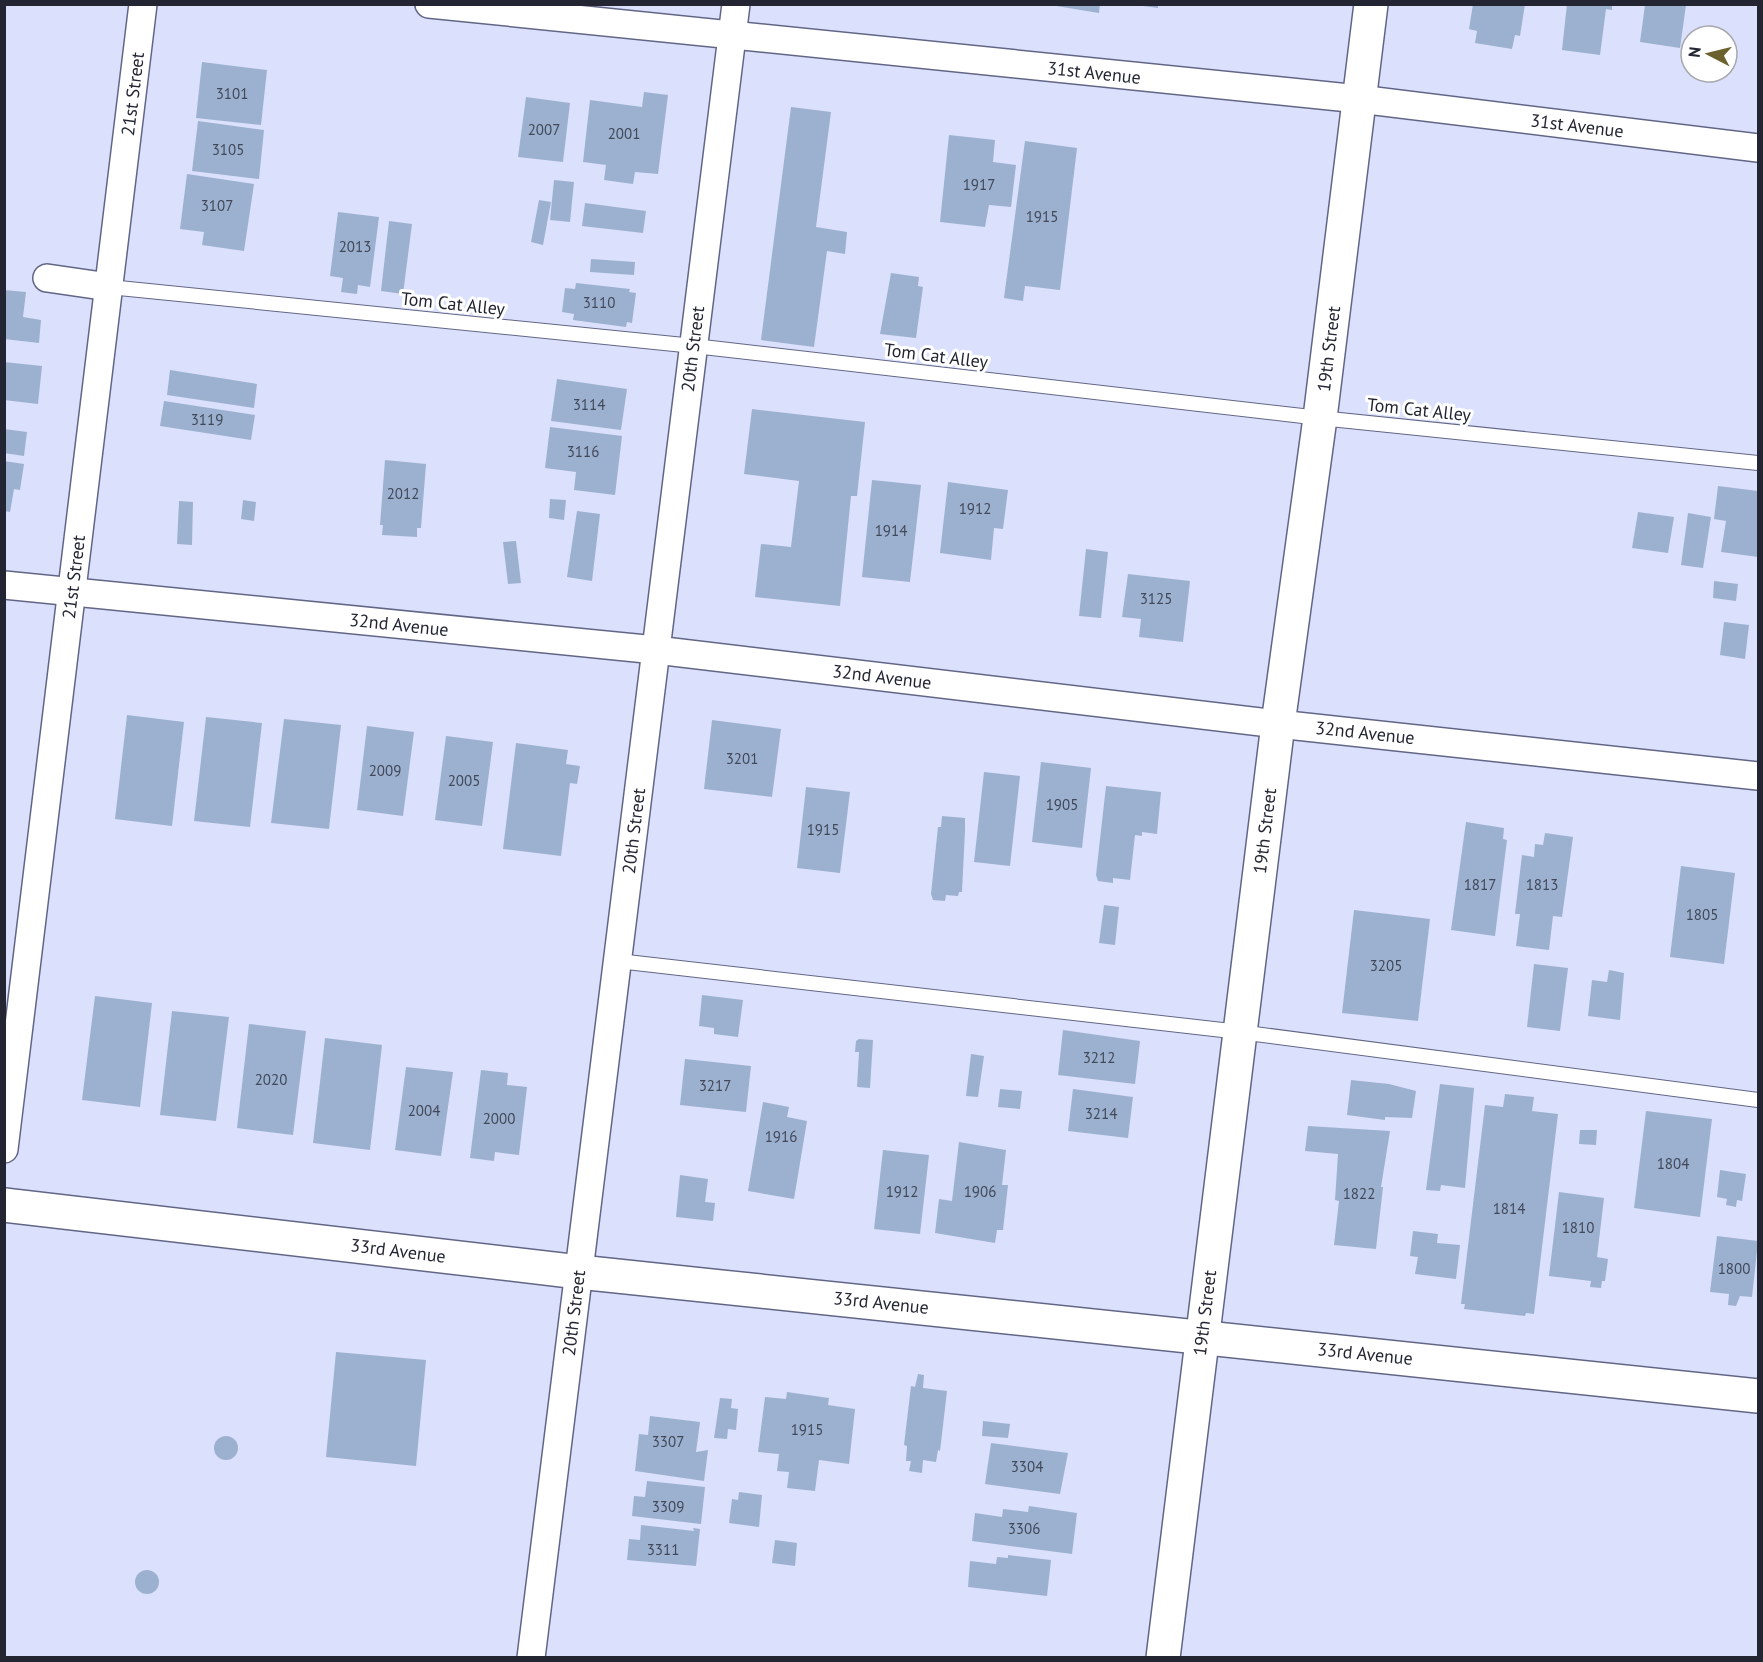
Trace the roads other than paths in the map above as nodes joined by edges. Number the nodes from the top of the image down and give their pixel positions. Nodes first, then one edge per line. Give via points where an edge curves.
1 (143, 4) edge
2 (429, 4) edge
3 (736, 4) edge
4 (1371, 4) edge
5 (732, 36) junction
6 (1359, 99) junction
7 (1758, 148) edge
8 (47, 278) dead end
9 (109, 287) junction
10 (694, 346) junction
11 (1320, 418) junction
12 (1758, 463) edge
13 (4, 585) edge
14 (72, 592) junction
15 (656, 650) junction
16 (1278, 724) junction
17 (1758, 776) edge
18 (618, 961) junction
19 (1240, 1032) junction
20 (1758, 1101) edge
21 (4, 1149) edge
22 (4, 1205) edge
23 (579, 1272) junction
24 (1202, 1336) junction
25 (1758, 1396) edge
26 (531, 1658) edge
27 (1163, 1658) edge

1 - 9 street, 21st Street
2 - 5 street, 31st Avenue
3 - 5 street, 20th Street
4 - 6 street, 19th Street
5 - 6 street, 31st Avenue
5 - 10 street, 20th Street
6 - 7 street, 31st Avenue
6 - 11 street, 19th Street
8 - 9 street
9 - 10 lane, Tom Cat Alley
9 - 14 street, 21st Street
10 - 11 lane, Tom Cat Alley
10 - 15 street, 20th Street
11 - 12 lane, Tom Cat Alley
11 - 16 street, 19th Street
13 - 14 street, 32nd Avenue
14 - 15 street, 32nd Avenue
14 - 21 street, 21st Street
15 - 16 street, 32nd Avenue
15 - 18 street, 20th Street
16 - 17 street, 32nd Avenue
16 - 19 street, 19th Street
18 - 19 lane
18 - 23 street, 20th Street
19 - 20 lane
19 - 24 street, 19th Street
22 - 23 street, 33rd Avenue
23 - 24 street, 33rd Avenue
23 - 26 street, 20th Street
24 - 25 street, 33rd Avenue
24 - 27 street, 19th Street

